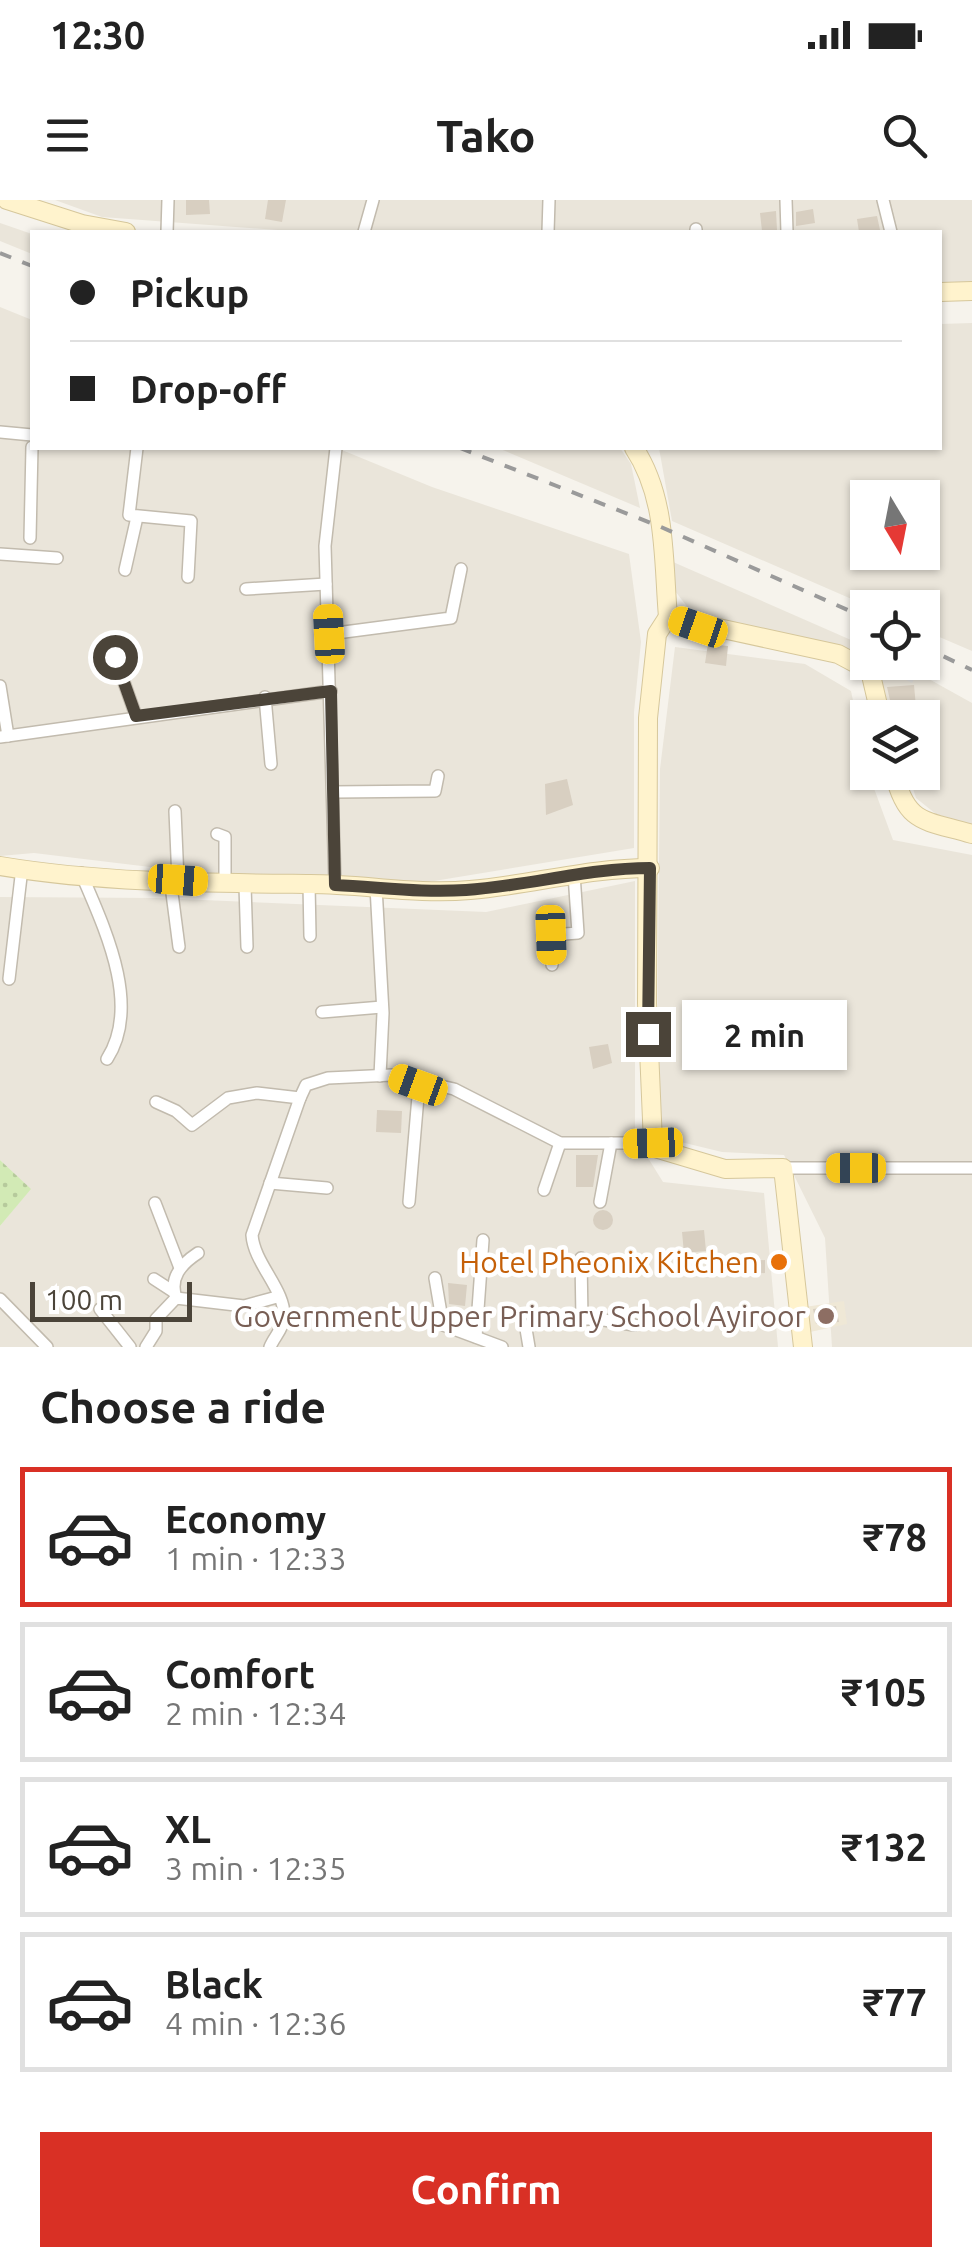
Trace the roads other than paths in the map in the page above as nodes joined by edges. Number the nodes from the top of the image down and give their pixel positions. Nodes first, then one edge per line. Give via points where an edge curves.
1 (7, 200) edge
2 (168, 200) edge
3 (373, 200) edge
4 (548, 200) edge
5 (786, 200) edge
6 (883, 200) edge
7 (115, 230) edge
8 (166, 230) edge
9 (365, 230) edge
10 (548, 230) edge
11 (787, 230) edge
12 (890, 230) edge
13 (972, 291) edge
14 (942, 292) edge
15 (0, 432) edge
16 (30, 435) edge
17 (32, 450) edge
18 (136, 450) edge
19 (336, 450) edge
20 (635, 450) edge
21 (137, 517) junction
22 (30, 538) dead end
23 (0, 554) edge
24 (57, 558) dead end
25 (462, 569) dead end
26 (125, 570) dead end
27 (188, 577) dead end
28 (326, 584) junction
29 (246, 589) dead end
30 (668, 617) junction
31 (329, 634) junction
32 (109, 656) dead end
33 (0, 686) edge
34 (331, 691) junction
35 (265, 698) junction
36 (877, 700) edge
37 (136, 716) junction
38 (4, 737) edge
39 (271, 764) dead end
40 (438, 776) dead end
41 (898, 790) edge
42 (334, 792) junction
43 (175, 812) dead end
44 (217, 834) dead end
45 (972, 834) edge
46 (0, 866) edge
47 (22, 868) junction
48 (650, 868) junction
49 (81, 873) junction
50 (574, 874) junction
51 (174, 879) junction
52 (224, 884) junction
53 (309, 884) junction
54 (335, 885) junction
55 (246, 886) junction
56 (376, 887) junction
57 (310, 936) dead end
58 (179, 947) dead end
59 (246, 947) dead end
60 (552, 965) dead end
61 (9, 978) dead end
62 (382, 1006) junction
63 (322, 1012) dead end
64 (107, 1059) dead end
65 (380, 1076) junction
66 (418, 1085) junction
67 (300, 1098) junction
68 (156, 1102) dead end
69 (560, 1142) junction
70 (611, 1143) junction
71 (653, 1143) junction
72 (783, 1168) junction
73 (972, 1168) edge
74 (270, 1183) junction
75 (326, 1188) dead end
76 (544, 1190) dead end
77 (409, 1202) dead end
78 (600, 1202) dead end
79 (156, 1204) dead end
80 (483, 1240) dead end
81 (198, 1253) dead end
82 (581, 1258) dead end
83 (180, 1268) junction
84 (435, 1278) dead end
85 (154, 1279) dead end
86 (175, 1296) junction
87 (278, 1297) junction
88 (0, 1299) edge
89 (100, 1310) dead end
90 (582, 1319) junction
91 (634, 1325) dead end
92 (476, 1337) junction
93 (47, 1347) edge
94 (130, 1347) edge
95 (146, 1347) edge
96 (270, 1347) edge
97 (502, 1347) edge
98 (529, 1347) edge
99 (802, 1347) edge

1 - 7 main road
2 - 8 street
3 - 9 street
4 - 10 street
5 - 11 street
6 - 12 street
13 - 14 main road
15 - 16 street
17 - 22 street
18 - 21 street via 129,515
19 - 28 street
20 - 30 main road via 662,517
21 - 26 street
21 - 27 street via 191,522
23 - 24 street
25 - 31 street via 451,618
28 - 29 street
28 - 31 street
30 - 36 main road via 838,654 870,671
30 - 48 main road via 657,634 648,718
31 - 34 street
32 - 37 street via 115,657
33 - 38 street
34 - 35 street
34 - 42 street
35 - 37 street
35 - 39 street
37 - 38 street
40 - 42 street via 435,791
41 - 45 main road via 901,803 918,818
42 - 54 street
43 - 51 street
44 - 52 street via 225,838
46 - 47 main road
47 - 49 main road
47 - 61 street
48 - 50 main road
48 - 71 main road
49 - 51 main road
49 - 64 street via 123,1004 123,1024
50 - 56 main road via 469,890
50 - 60 street via 578,934 551,935
51 - 52 main road
51 - 58 street
52 - 55 main road
53 - 54 main road
53 - 55 main road
53 - 57 street
54 - 56 main road
55 - 59 street
56 - 62 street
62 - 63 street
62 - 65 street
65 - 66 street
65 - 67 street via 306,1085
66 - 69 street via 454,1090
66 - 77 street
67 - 68 street via 228,1098 192,1125
67 - 74 street
69 - 70 street
69 - 76 street
70 - 71 street
70 - 78 street
71 - 72 main road via 726,1169
72 - 73 street
72 - 99 main road
74 - 75 street
74 - 87 street via 253,1243
79 - 83 street
80 - 92 street
81 - 83 street
82 - 90 street
83 - 86 street
84 - 92 street via 443,1325
85 - 86 street
86 - 87 street via 244,1306
86 - 95 street via 156,1318
87 - 96 street via 284,1319
88 - 93 street
89 - 94 street
90 - 91 street
90 - 98 street via 529,1321
92 - 97 street

